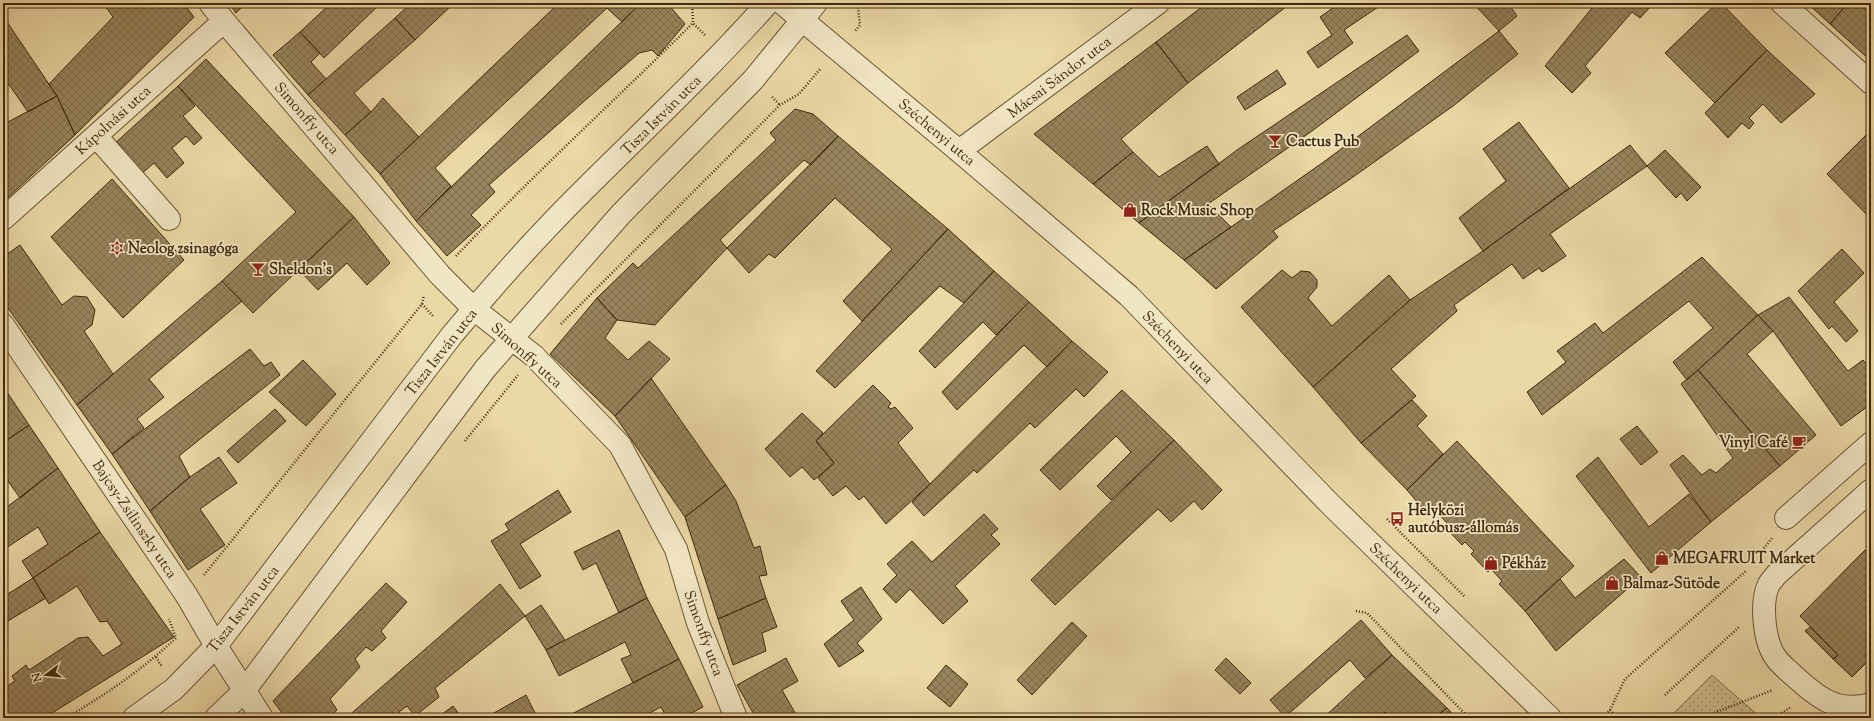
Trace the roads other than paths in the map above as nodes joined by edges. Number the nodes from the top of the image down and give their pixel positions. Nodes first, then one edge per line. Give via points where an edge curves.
1 (210, 3) edge
2 (768, 3) edge
3 (782, 3) edge
4 (816, 3) edge
5 (1158, 3) edge
6 (1782, 3) edge
7 (224, 21) junction
8 (802, 21) junction
9 (1871, 83) edge
10 (96, 136) junction
11 (960, 150) junction
12 (3, 219) edge
13 (169, 219) dead end
14 (474, 308) junction
15 (3, 325) edge
16 (511, 339) junction
17 (1871, 443) edge
18 (1871, 490) edge
19 (1786, 518) road end
20 (216, 646) junction
21 (244, 691) junction
22 (1871, 704) edge
23 (134, 718) edge
24 (216, 718) edge
25 (262, 718) edge
26 (736, 718) edge
27 (1550, 718) edge

1 - 7 street, Simonffy utca
2 - 14 street, Tisza István utca via 724,52 564,210
3 - 8 street, Széchenyi utca
4 - 8 street
5 - 11 street, Mácsai Sándor utca
6 - 9 street
7 - 10 street, Kápolnási utca
7 - 14 street, Simonffy utca via 440,275
8 - 11 street, Széchenyi utca
8 - 16 street via 753,80 621,214
10 - 12 street, Kápolnási utca
10 - 13 street
11 - 27 street, Széchenyi utca via 1129,296 1330,504
14 - 16 street, Simonffy utca
14 - 20 street, Tisza István utca
15 - 20 street, Bajcsy-Zsilinszky utca via 187,596
16 - 21 street via 485,369
16 - 26 street, Simonffy utca via 534,356 620,445 676,549 698,623
17 - 19 street
18 - 22 street via 1776,574 1768,585 1764,607 1766,634 1775,658 1813,694 1830,704 1850,707
20 - 21 street, Bajcsy-Zsilinszky utca
20 - 23 street, Tisza István utca via 174,689
21 - 24 street
21 - 25 street, Bajcsy-Zsilinszky utca

